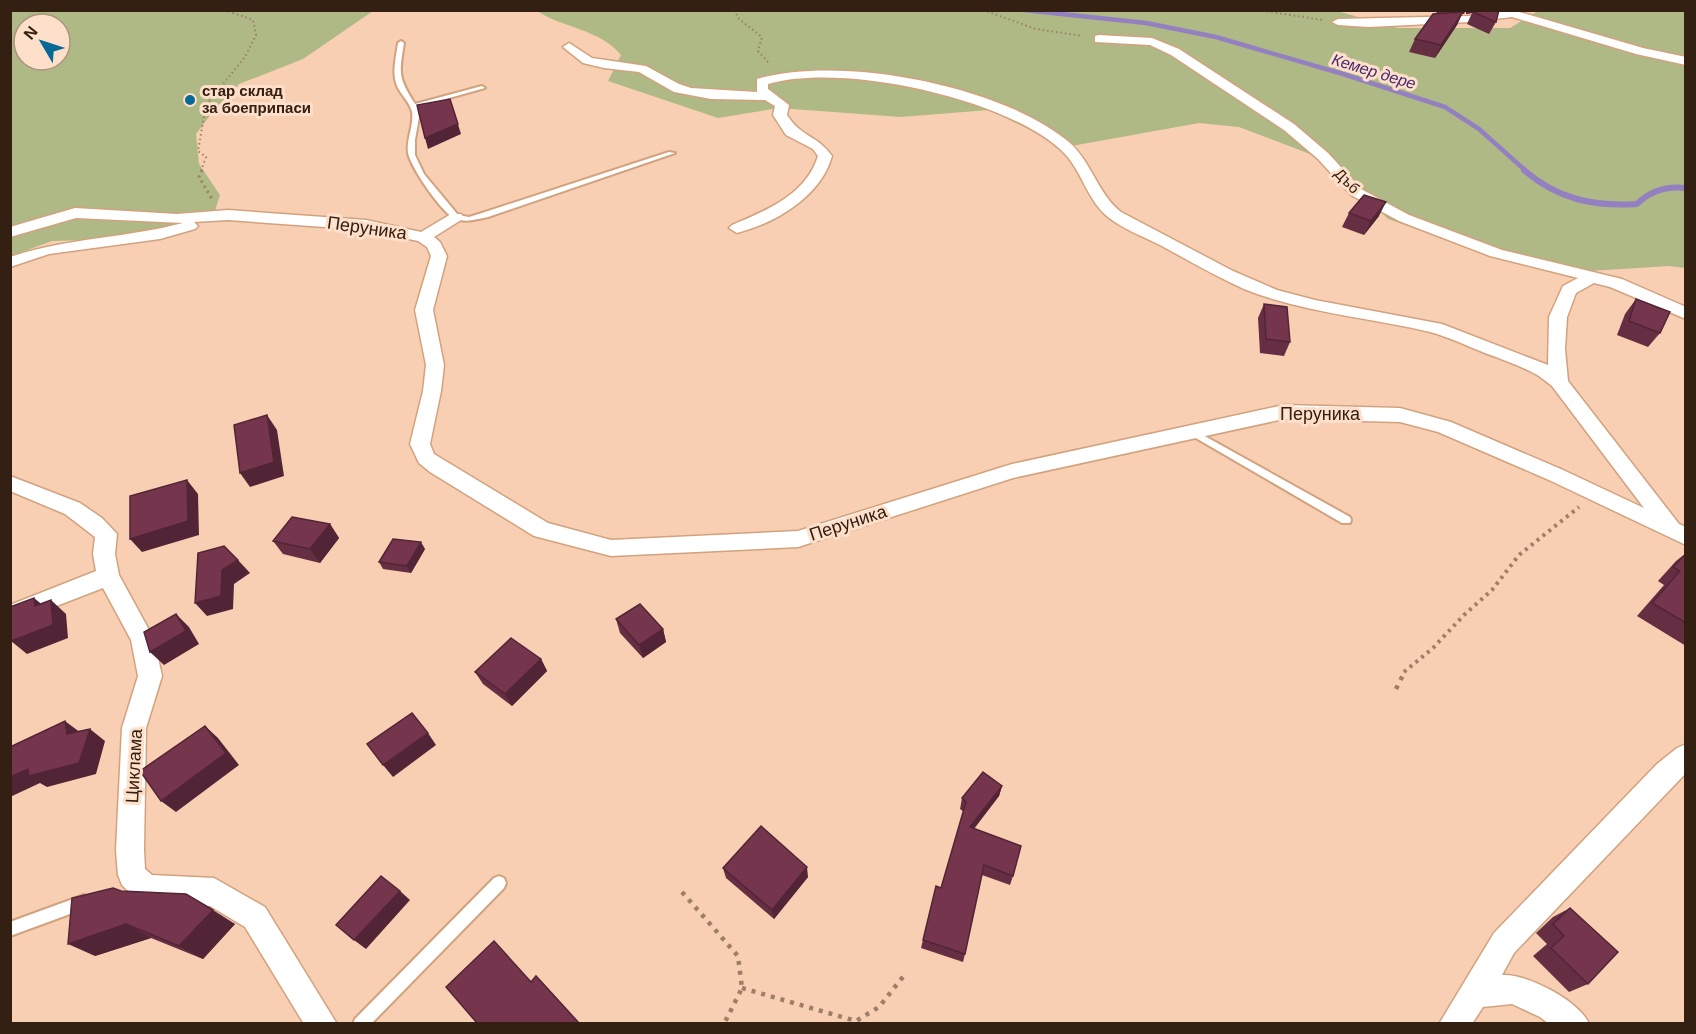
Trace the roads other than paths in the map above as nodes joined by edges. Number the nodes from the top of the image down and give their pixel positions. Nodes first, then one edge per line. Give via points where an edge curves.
1 (1351, 10) edge
2 (1409, 20) junction
3 (1338, 22) road end
4 (1099, 39) road end
5 (401, 44) dead end
6 (569, 46) dead end
7 (1686, 61) edge
8 (482, 88) dead end
9 (768, 96) junction
10 (414, 106) junction
11 (671, 153) dead end
12 (228, 214) junction
13 (456, 217) junction
14 (737, 228) dead end
15 (10, 232) edge
16 (423, 237) junction
17 (10, 262) edge
18 (1592, 277) junction
19 (1686, 314) edge
20 (1559, 382) junction
21 (1192, 432) junction
22 (10, 483) edge
23 (1346, 520) dead end
24 (1679, 533) edge
25 (108, 576) junction
26 (10, 615) edge
27 (1686, 756) edge
28 (499, 883) dead end
29 (103, 896) edge
30 (10, 928) edge
31 (1475, 993) junction
32 (322, 1023) edge
33 (360, 1023) edge
34 (1454, 1023) edge
35 (1574, 1023) edge

1 - 2 street
2 - 3 street
2 - 7 street via 1469,19 1512,13 1630,49
4 - 18 street, Дъб via 1152,42 1175,52 1288,127 1323,156 1356,192 1379,206 1496,253
5 - 10 lane via 397,72 400,85
6 - 9 street via 592,63 642,69 677,89
8 - 10 lane
9 - 14 street via 782,105 780,115 791,132 818,146 825,156 819,175 796,197 771,214
9 - 20 street via 762,90 762,82 772,76 804,72 867,78 974,98 1052,136 1067,148 1110,211 1250,285 1349,314 1446,331 1533,364
10 - 13 lane via 412,160
11 - 13 lane via 485,215
12 - 15 street via 177,219 75,213
12 - 16 street, Перуника via 366,225
12 - 17 street via 160,234 47,250
13 - 16 street
16 - 21 street, Перуника via 434,245 439,256 424,310 435,365 420,444 426,458 542,530 610,548 798,539 1012,471
18 - 19 street, Дъб
18 - 20 street via 1569,290 1558,317
20 - 24 street
21 - 23 lane
21 - 24 street, Перуника via 1284,412 1400,415 1444,427
22 - 25 street, Циклама via 68,504 106,534
25 - 26 street
25 - 32 street, Циклама via 142,639 150,676 134,728 130,850 135,891 214,892 255,917
27 - 31 street via 1504,943
28 - 33 lane
29 - 30 lane
31 - 34 street
31 - 35 street via 1512,989 1551,1006

